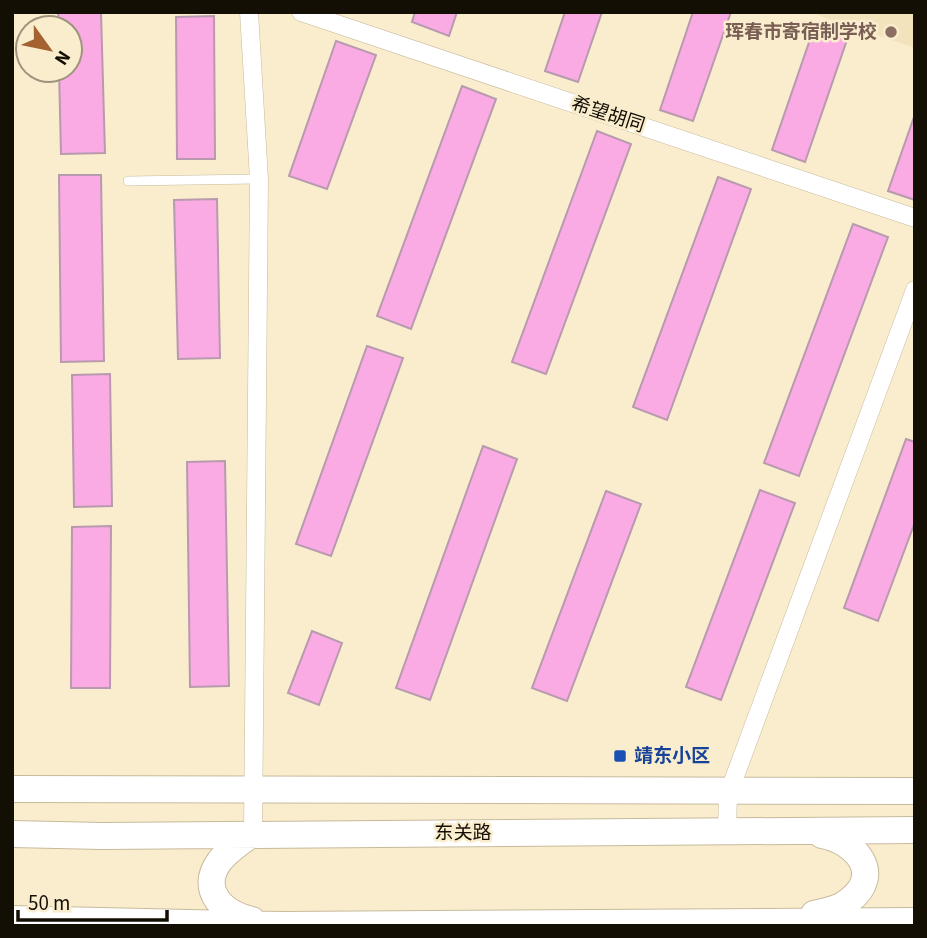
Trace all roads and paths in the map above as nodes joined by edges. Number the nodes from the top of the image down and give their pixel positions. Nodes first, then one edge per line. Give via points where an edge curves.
1 (249, 12) edge
2 (300, 12) edge
3 (259, 179) junction
4 (128, 181) dead end
5 (915, 218) edge
6 (915, 290) edge
7 (12, 789) edge
8 (253, 789) junction
9 (730, 791) junction
10 (915, 791) edge
11 (799, 830) junction
12 (915, 830) edge
13 (727, 831) junction
14 (253, 833) junction
15 (12, 834) edge
16 (12, 919) edge
17 (915, 920) edge
18 (786, 921) junction
19 (281, 925) edge
20 (402, 925) edge

1 - 3 street
2 - 5 street, 希望胡同
3 - 4 lane
3 - 8 street
6 - 9 street
7 - 8 main road
8 - 9 main road
8 - 14 street
9 - 10 main road
9 - 13 street
11 - 12 main road, 东关路
11 - 13 main road, 东关路
11 - 18 main road via 850,844 858,852 864,872 857,894 848,903
13 - 14 main road, 东关路
14 - 15 main road, 东关路
14 - 19 main road via 216,865 212,876 215,897 237,917
16 - 19 main road
17 - 18 main road
18 - 20 main road
19 - 20 main road

